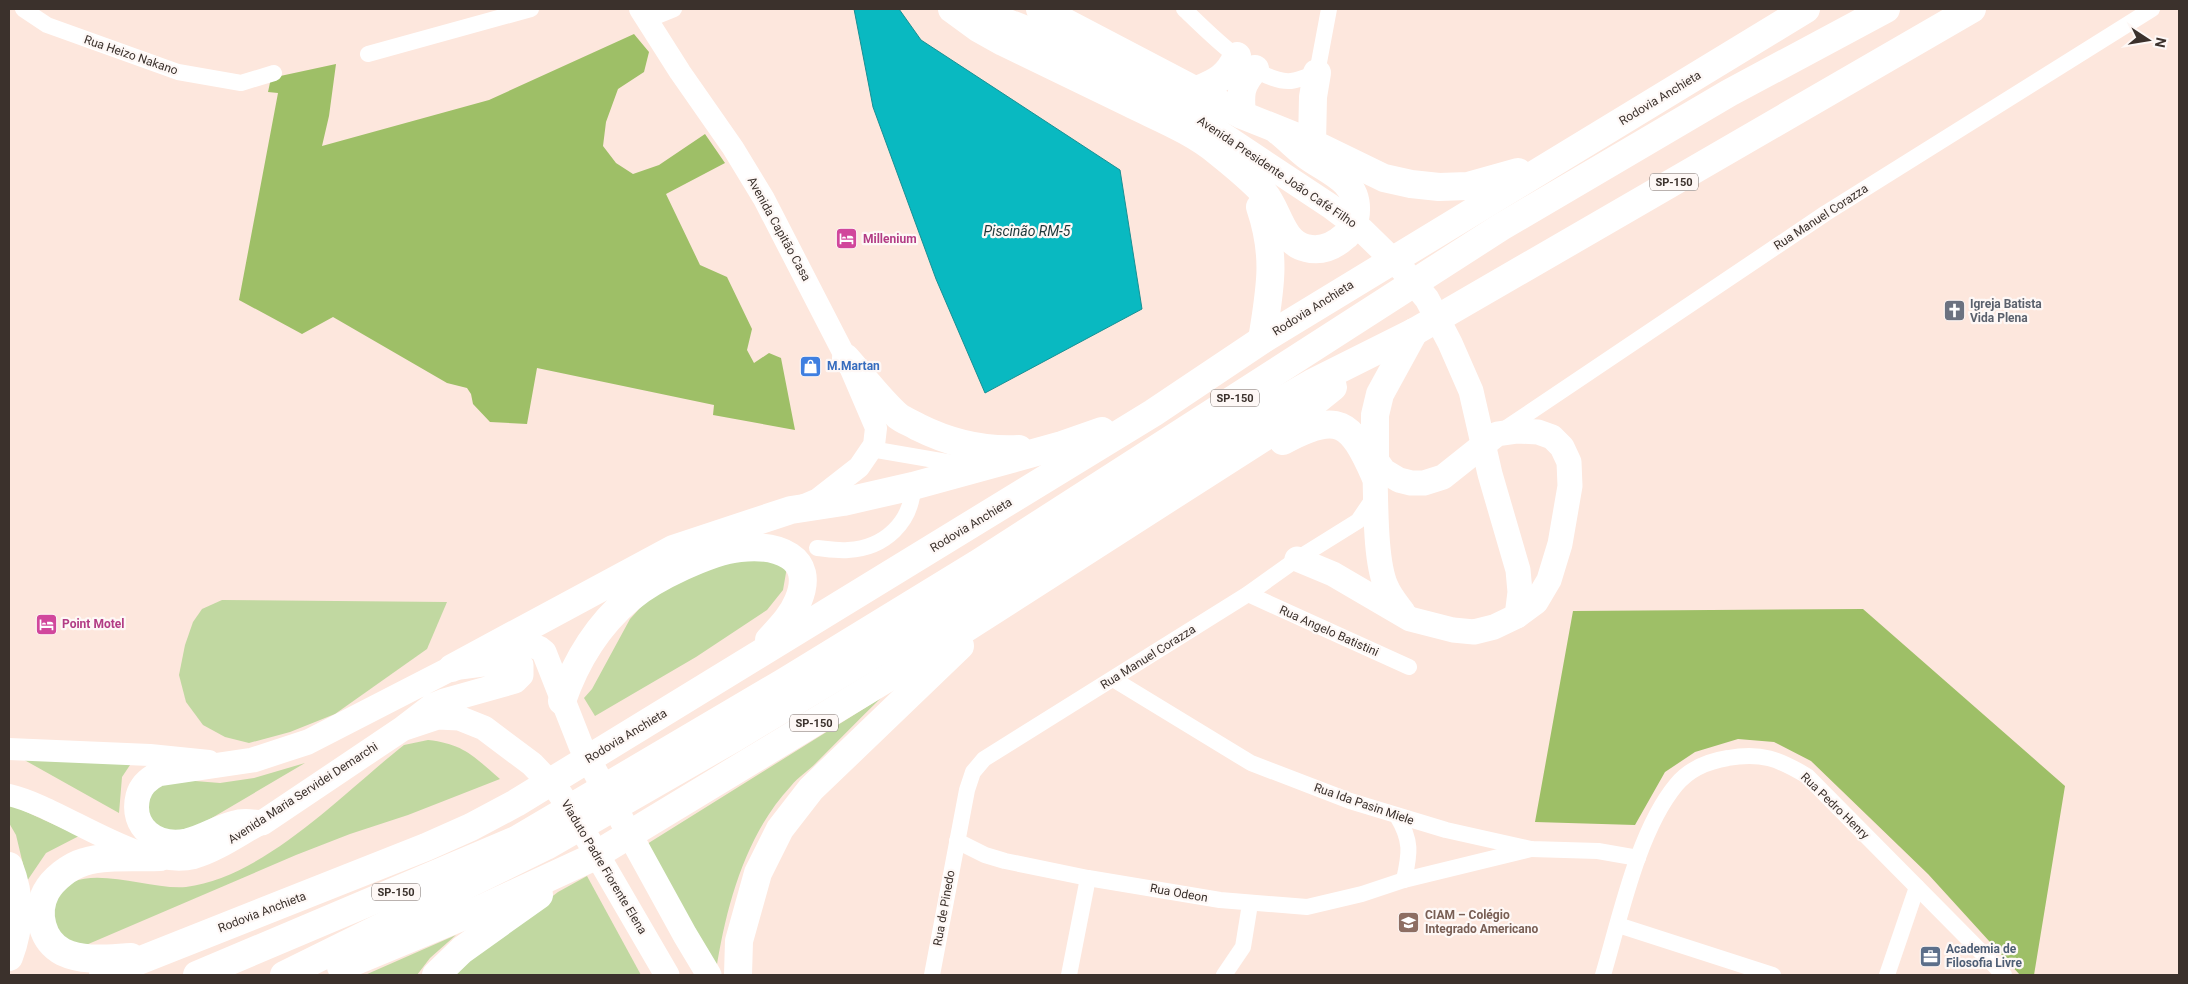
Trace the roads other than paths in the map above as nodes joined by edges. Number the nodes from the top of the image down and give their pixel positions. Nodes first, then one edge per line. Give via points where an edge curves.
1 (23, 9) edge
2 (531, 9) edge
3 (674, 9) edge
4 (952, 9) edge
5 (976, 9) edge
6 (998, 9) edge
7 (1184, 9) edge
8 (1329, 9) edge
9 (1806, 9) edge
10 (1886, 9) edge
11 (1972, 9) edge
12 (2152, 9) edge
13 (643, 14) edge
14 (1031, 22) edge
15 (368, 54) dead end
16 (1246, 63) junction
17 (274, 73) dead end
18 (1317, 73) junction
19 (1197, 90) junction
20 (1242, 115) junction
21 (1277, 130) junction
22 (1312, 143) junction
23 (1551, 162) junction
24 (1251, 180) junction
25 (1414, 332) junction
26 (1262, 340) junction
27 (1374, 352) junction
28 (846, 358) junction
29 (1153, 413) junction
30 (1496, 434) junction
31 (1062, 445) junction
32 (867, 456) junction
33 (982, 468) junction
34 (1375, 476) junction
35 (913, 486) junction
36 (1187, 486) junction
37 (791, 510) junction
38 (817, 548) dead end
39 (1297, 559) junction
40 (1248, 594) junction
41 (1008, 601) junction
42 (1517, 616) junction
43 (1410, 619) junction
44 (752, 658) junction
45 (479, 664) junction
46 (1409, 667) dead end
47 (452, 668) junction
48 (1113, 679) junction
49 (564, 706) junction
50 (484, 728) joint
51 (402, 729) junction
52 (9, 749) edge
53 (225, 763) junction
54 (9, 795) edge
55 (1397, 816) junction
56 (262, 823) junction
57 (956, 841) junction
58 (1531, 849) junction
59 (160, 857) junction
60 (1638, 858) junction
61 (581, 863) junction
62 (9, 866) edge
63 (1088, 878) junction
64 (1404, 880) junction
65 (1917, 886) junction
66 (1250, 904) junction
67 (1618, 925) junction
68 (151, 955) junction
69 (9, 956) edge
70 (663, 967) edge
71 (103, 975) edge
72 (197, 975) edge
73 (284, 975) edge
74 (320, 975) edge
75 (436, 975) edge
76 (709, 975) edge
77 (738, 975) edge
78 (932, 975) edge
79 (1069, 975) edge
80 (1224, 975) edge
81 (1603, 975) edge
82 (1773, 975) edge
83 (1887, 975) edge
84 (2004, 975) edge

1 - 17 street, Rua Heizo Nakano via 47,25 178,72 240,83
2 - 15 street
3 - 13 street
4 - 24 highway via 1003,42 1179,127 1217,151
5 - 14 main road, Avenida Presidente João Café Filho
6 - 14 main road, Avenida Presidente João Café Filho
7 - 16 street
8 - 18 street
9 - 23 highway, Rodovia Anchieta / SP-150
10 - 72 highway, SP-150 via 1729,93 1501,227 977,564 516,840
11 - 25 highway, SP-150
12 - 30 street, Rua Manuel Corazza via 1826,213
13 - 28 main road, Avenida Capitão Casa via 764,199
14 - 19 highway
14 - 42 main road, Avenida Presidente João Café Filho via 1184,109 1330,206 1362,230 1427,299 1471,391 1490,474 1518,570
16 - 18 street via 1276,80 1290,81
16 - 19 highway
16 - 20 highway via 1246,78 1240,96
18 - 22 highway
19 - 20 highway
20 - 21 highway
21 - 22 highway
21 - 24 highway via 1351,188 1356,202 1356,217 1347,235 1335,245 1322,249 1307,249 1293,242 1266,195
22 - 23 highway via 1384,178 1439,187 1468,186
23 - 26 highway, Rodovia Anchieta / SP-150
24 - 26 highway via 1266,222 1272,275
25 - 27 highway, SP-150
25 - 34 highway via 1380,394 1375,415
26 - 29 highway, Rodovia Anchieta / SP-150
27 - 36 highway, SP-150 via 1297,416
27 - 73 highway, SP-150 via 1256,415 1029,561 734,738 546,846
28 - 31 highway via 898,416 940,437 965,445 1007,450
28 - 32 main road, Avenida Capitão Casa via 876,428 876,437
29 - 31 highway
29 - 44 highway, Rodovia Anchieta / SP-150
30 - 34 main road via 1443,477 1411,483 1384,472
30 - 42 main road via 1518,430 1552,437 1568,462 1570,486 1560,544 1549,580 1536,602
31 - 33 highway
32 - 33 street
32 - 37 main road via 848,477 818,499
33 - 35 highway
34 - 36 highway via 1366,454 1350,431 1334,424 1320,424 1237,466
34 - 39 street, Rua Manuel Corazza via 1358,521
34 - 43 main road via 1378,543 1385,585
35 - 37 highway
35 - 38 street via 907,515 895,532 886,538 858,549
36 - 41 highway, SP-150
37 - 47 highway via 673,549
39 - 40 street, Rua Manuel Corazza
39 - 43 main road via 1333,574
40 - 46 street, Rua Angelo Batistini
40 - 48 street, Rua Manuel Corazza
41 - 61 highway, SP-150
41 - 77 highway via 811,788 794,809 767,851 758,873 739,941
42 - 43 main road via 1474,632
44 - 49 highway via 793,611 802,590 803,574 798,562 784,553 758,547 723,551 681,568 631,597 585,648 572,673
44 - 68 highway, Rodovia Anchieta / SP-150 via 472,827 336,884
45 - 47 main road
45 - 49 main road via 516,645 539,648 549,661
45 - 51 main road via 515,663 521,665 522,670 515,681 432,706
47 - 53 main road via 308,742 253,760
48 - 55 street, Rua Ida Pasin Miele via 1251,763
48 - 57 street, Rua Manuel Corazza via 984,760 973,772
49 - 76 main road via 581,746
50 - 51 main road, Avenida Maria Servidei Demarchi via 465,719 446,717 430,718
50 - 70 main road, Viaduto Padre Fiorente Elena via 532,764 565,800
51 - 56 main road, Avenida Maria Servidei Demarchi
52 - 53 main road via 150,755
53 - 56 main road via 164,772 148,780 140,789 137,803 139,823 152,836 176,842 195,839 237,822
54 - 59 main road, Avenida Maria Servidei Demarchi via 37,804 125,846
55 - 58 street, Rua Ida Pasin Miele
55 - 64 street via 1409,843
56 - 59 main road, Avenida Maria Servidei Demarchi via 196,857
57 - 63 street, Rua Odeon via 1005,861
57 - 78 street, Rua de Pinedo
58 - 60 street, Rua Ida Pasin Miele via 1598,851
58 - 64 street, Rua Odeon
59 - 68 highway via 102,859 78,864 52,883 44,895 41,909 46,936 64,952 92,958
60 - 65 street, Rua Pedro Henry via 1661,807 1676,784 1697,767 1743,755 1767,756 1807,776
60 - 67 street, Rua Pedro Henry
61 - 74 highway, SP-150 via 483,908
61 - 75 highway via 462,950
62 - 69 highway via 16,886 18,909
63 - 66 street, Rua Odeon
63 - 79 street
64 - 66 street, Rua Odeon via 1306,907
65 - 83 street
65 - 84 street, Rua Pedro Henry
66 - 80 street via 1243,947
67 - 81 street, Rua Pedro Henry
67 - 82 street
68 - 71 highway, Rodovia Anchieta / SP-150

